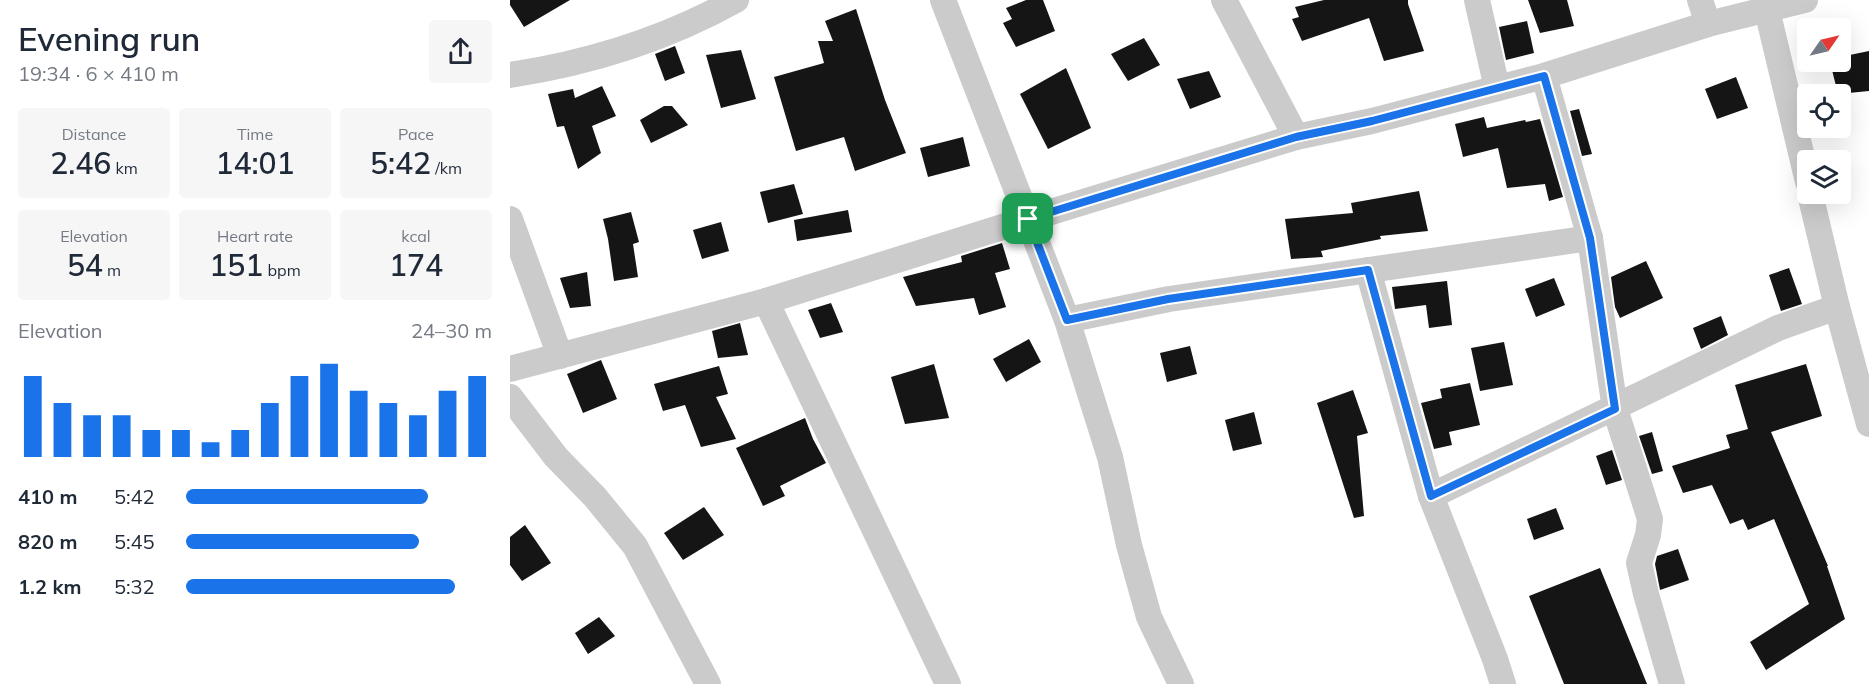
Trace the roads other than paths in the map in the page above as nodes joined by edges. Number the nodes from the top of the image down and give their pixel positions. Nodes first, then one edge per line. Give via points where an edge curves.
1 (736, 0) edge
2 (944, 0) edge
3 (1224, 0) edge
4 (1477, 0) edge
5 (1805, 0) edge
6 (698, 9) edge
7 (1767, 10) junction
8 (1704, 12) edge
9 (510, 75) edge
10 (1544, 76) junction
11 (1497, 88) junction
12 (1296, 137) junction
13 (1800, 150) edge
14 (1812, 204) edge
15 (510, 219) edge
16 (1028, 219) junction
17 (1590, 238) junction
18 (1368, 270) junction
19 (766, 301) junction
20 (1837, 307) junction
21 (1067, 320) junction
22 (560, 356) junction
23 (510, 369) edge
24 (510, 397) edge
25 (1615, 409) junction
26 (1869, 424) edge
27 (1431, 496) junction
28 (708, 684) edge
29 (948, 684) edge
30 (1181, 684) edge
31 (1503, 684) edge
32 (1672, 684) edge

1 - 6 street
2 - 16 street
3 - 12 street
4 - 11 street
5 - 7 street
6 - 9 street via 610,54
7 - 8 street
7 - 13 street
8 - 10 street
10 - 11 street
10 - 17 street
11 - 12 street
12 - 16 street
14 - 20 street
15 - 22 street
16 - 19 street
16 - 21 street
17 - 18 street
17 - 25 street
18 - 21 street via 1168,299
18 - 27 street
19 - 22 street
19 - 29 street
20 - 25 street via 1778,328
20 - 26 street
21 - 30 street via 1110,457 1149,617
22 - 23 street
24 - 28 street via 556,457 635,546
25 - 27 street
25 - 32 street via 1650,519 1639,563
27 - 31 street

